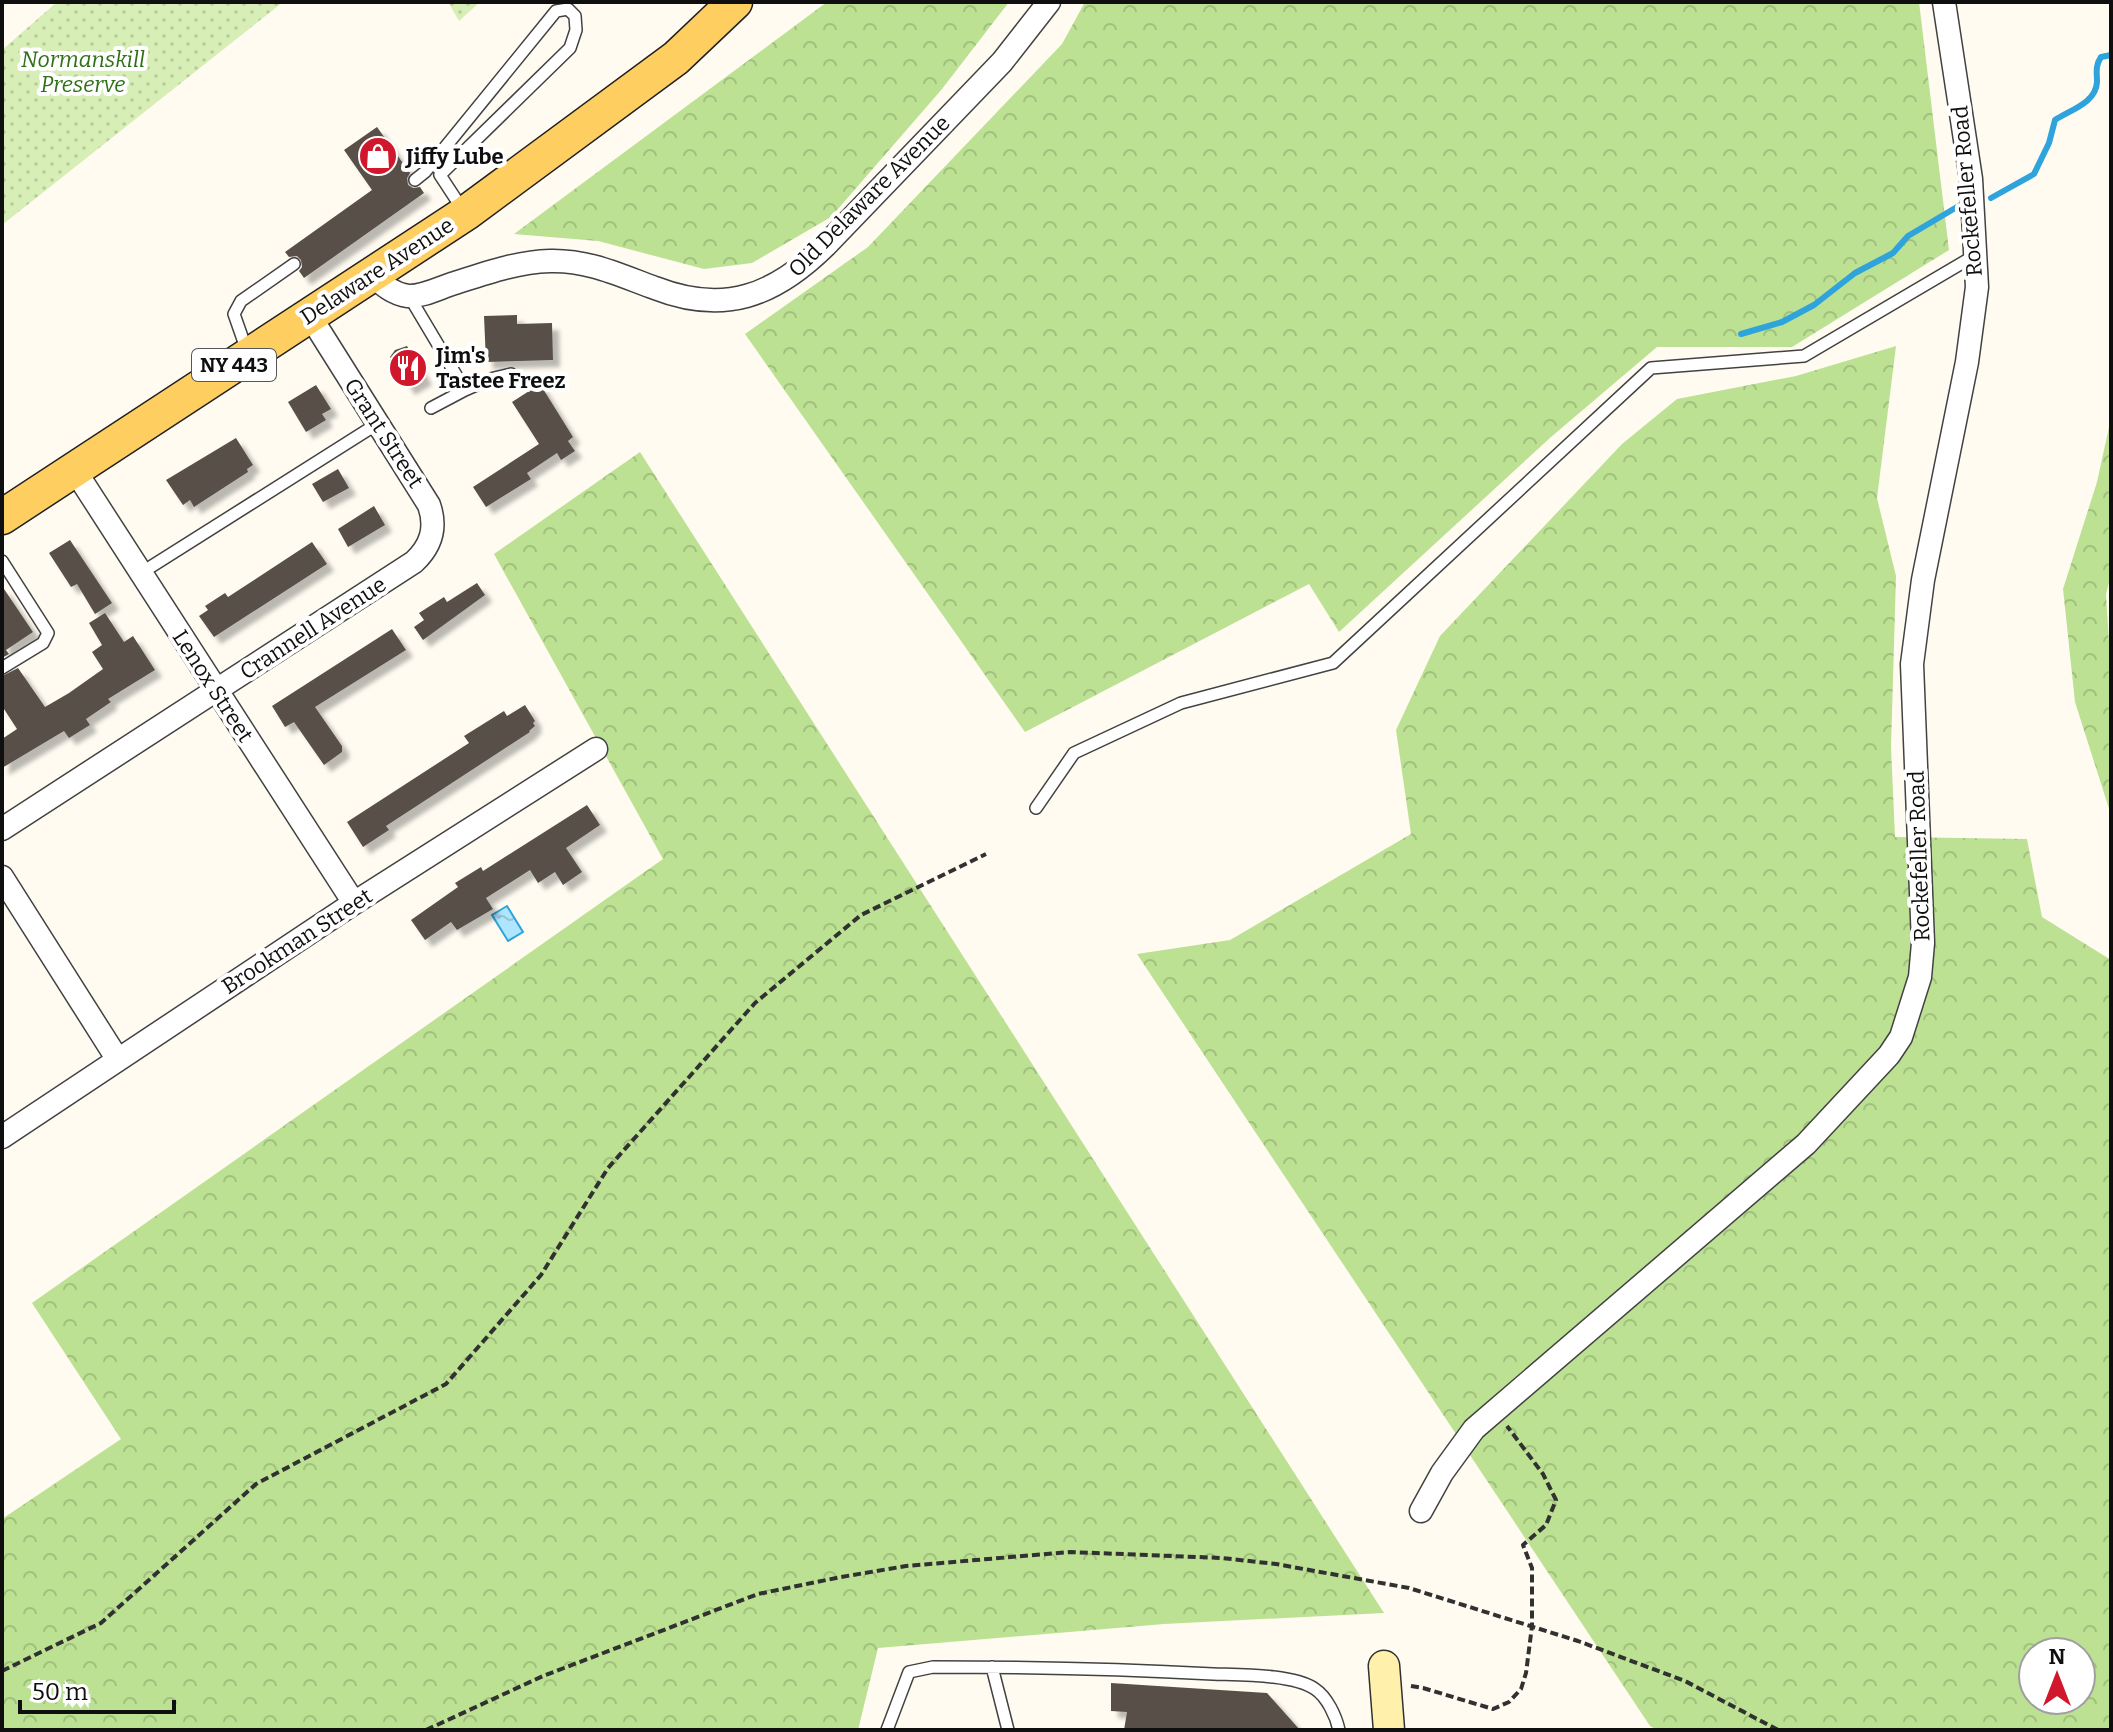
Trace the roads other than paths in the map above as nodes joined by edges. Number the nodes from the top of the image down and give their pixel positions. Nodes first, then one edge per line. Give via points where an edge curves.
1 (735, 2) edge
2 (1049, 2) edge
3 (1944, 2) edge
4 (415, 180) dead end
5 (466, 213) junction
6 (1974, 256) junction
7 (294, 264) dead end
8 (372, 275) junction
9 (408, 296) junction
10 (310, 316) junction
11 (249, 356) junction
12 (511, 374) dead end
13 (465, 390) junction
14 (431, 408) dead end
15 (377, 424) junction
16 (74, 469) junction
17 (2, 517) edge
18 (421, 556) joint
19 (2, 561) edge
20 (141, 573) junction
21 (2, 668) edge
22 (216, 692) junction
23 (596, 749) dead end
24 (1036, 808) dead end
25 (2, 829) edge
26 (2, 877) edge
27 (354, 903) junction
28 (118, 1060) junction
29 (2, 1137) edge
30 (1421, 1511) dead end
31 (992, 1667) junction
32 (1384, 1675) road end
33 (887, 1730) edge
34 (1008, 1730) edge
35 (1339, 1730) edge
36 (1389, 1730) edge

1 - 5 main road, Delaware Avenue / NY 443 via 676,58
2 - 9 street, Old Delaware Avenue via 1002,62 825,246 770,289 734,299 697,300 600,267 558,261 521,264
3 - 6 street, Rockefeller Road via 1971,179
4 - 5 lane via 556,11 568,9 575,16 576,30 570,48 440,175
5 - 8 main road, Delaware Avenue / NY 443
6 - 24 lane via 1804,356 1651,368 1333,663 1181,703 1074,753
6 - 30 street, Rockefeller Road via 1977,287 1967,362 1928,551 1912,664 1923,943 1920,977 1901,1037 1806,1144 1474,1429
7 - 11 lane via 241,301 234,314
8 - 9 street via 391,291
8 - 10 main road, Delaware Avenue / NY 443
9 - 13 lane
10 - 11 main road, Delaware Avenue / NY 443
10 - 15 street, Grant Street
11 - 16 main road, Delaware Avenue / NY 443
12 - 13 lane
13 - 14 lane
15 - 18 street, Grant Street via 431,509 433,533
15 - 20 lane
16 - 17 main road, Delaware Avenue / NY 443
16 - 20 street, Lenox Street
18 - 22 street, Crannell Avenue
19 - 21 lane via 48,633
20 - 22 street, Lenox Street
22 - 25 street, Crannell Avenue
22 - 27 street, Lenox Street
23 - 27 street, Brookman Street
26 - 28 street
27 - 28 street, Brookman Street
28 - 29 street, Brookman Street
31 - 33 lane via 909,1672
31 - 34 lane
31 - 35 lane via 1102,1668 1294,1681 1316,1689
32 - 36 street

